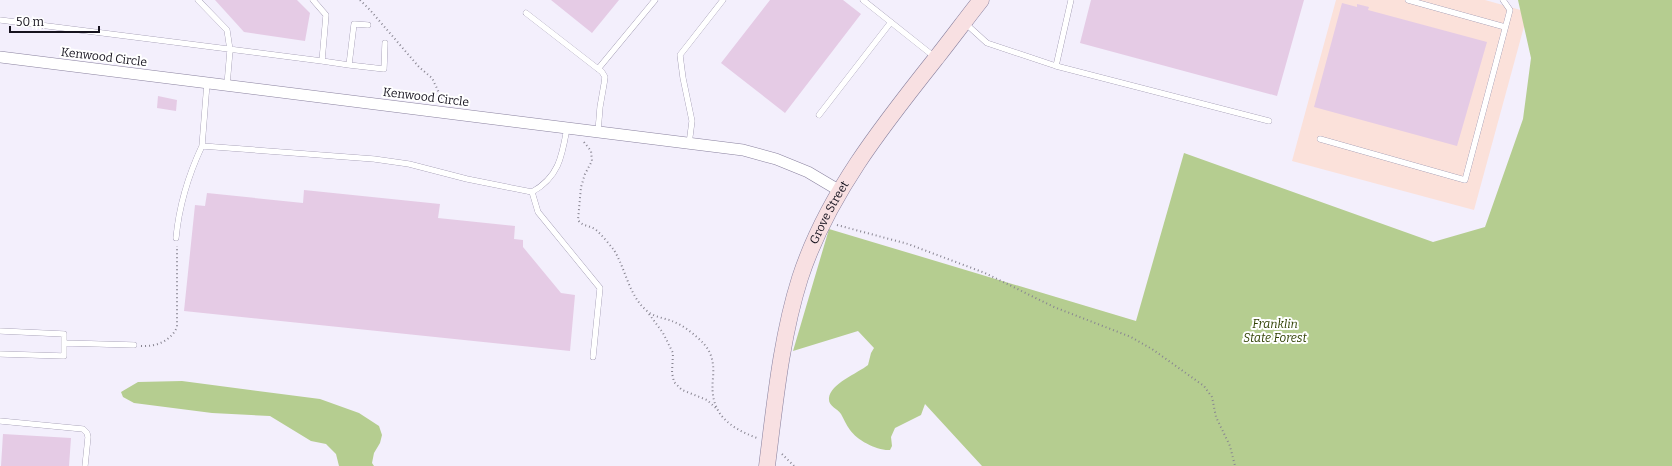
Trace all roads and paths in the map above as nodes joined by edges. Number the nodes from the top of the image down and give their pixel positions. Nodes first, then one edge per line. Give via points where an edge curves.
1 (198, 0) edge
2 (313, 0) edge
3 (360, 0) edge
4 (655, 0) edge
5 (723, 0) edge
6 (863, 0) edge
7 (981, 0) edge
8 (1071, 0) edge
9 (1408, 0) edge
10 (1503, 0) edge
11 (526, 13) dead end
12 (0, 20) edge
13 (891, 22) junction
14 (964, 22) junction
15 (368, 25) dead end
16 (1505, 27) junction
17 (385, 43) dead end
18 (230, 50) junction
19 (0, 57) edge
20 (936, 58) junction
21 (322, 61) junction
22 (350, 65) junction
23 (1056, 66) junction
24 (598, 69) junction
25 (207, 83) junction
26 (227, 85) junction
27 (448, 113) junction
28 (819, 114) dead end
29 (1269, 121) dead end
30 (570, 129) junction
31 (598, 132) junction
32 (1320, 140) dead end
33 (689, 144) junction
34 (202, 146) junction
35 (840, 191) junction
36 (532, 192) junction
37 (823, 221) junction
38 (176, 238) joint
39 (649, 313) junction
40 (0, 331) edge
41 (64, 343) junction
42 (134, 346) joint
43 (0, 354) edge
44 (593, 357) dead end
45 (718, 410) junction
46 (0, 422) edge
47 (770, 443) junction
48 (85, 466) edge
49 (767, 466) edge
50 (1236, 466) edge

1 - 18 lane via 226,30
2 - 21 lane via 326,15
3 - 27 path via 419,67 432,78
4 - 24 lane
5 - 33 lane via 680,55 692,121
6 - 13 lane
7 - 14 main road, Grove Street
8 - 23 lane
9 - 16 lane
10 - 16 lane via 1510,10
11 - 24 lane
12 - 18 lane
13 - 20 lane
13 - 28 lane
14 - 20 main road, Grove Street
14 - 23 lane via 988,43
15 - 22 lane via 354,24
16 - 32 lane via 1465,180
17 - 22 lane via 384,68
18 - 21 lane
18 - 26 lane
19 - 25 street, Kenwood Circle
20 - 35 main road, Grove Street via 863,154
21 - 22 lane
23 - 29 lane
24 - 31 lane via 605,77
25 - 26 street, Kenwood Circle
25 - 34 lane
26 - 27 street, Kenwood Circle
27 - 30 street, Kenwood Circle
30 - 31 street, Kenwood Circle
30 - 36 lane via 557,167 546,183
30 - 39 path via 588,146 592,156 581,187 578,220 583,225 596,229 614,251 636,299
31 - 33 street, Kenwood Circle
33 - 35 street, Kenwood Circle via 743,150 776,159 808,172
34 - 36 lane via 374,159 409,164 467,180
34 - 38 lane via 183,194
35 - 37 main road, Grove Street
36 - 44 lane via 538,212 600,288
37 - 47 main road, Grove Street via 800,278 792,310
37 - 50 path via 908,244 985,273 1054,307 1131,337 1152,349 1204,386 1212,397 1216,417 1230,446
38 - 42 path via 178,314 175,332 158,344 149,347
39 - 45 path via 664,333 673,353 674,382 687,393 707,400
39 - 45 path via 674,322 704,344 711,356 713,393
40 - 41 lane via 64,334
41 - 42 lane
41 - 43 lane via 64,356
45 - 47 path via 723,419 734,428
46 - 48 lane via 83,429 88,437
47 - 49 main road, Grove Street

